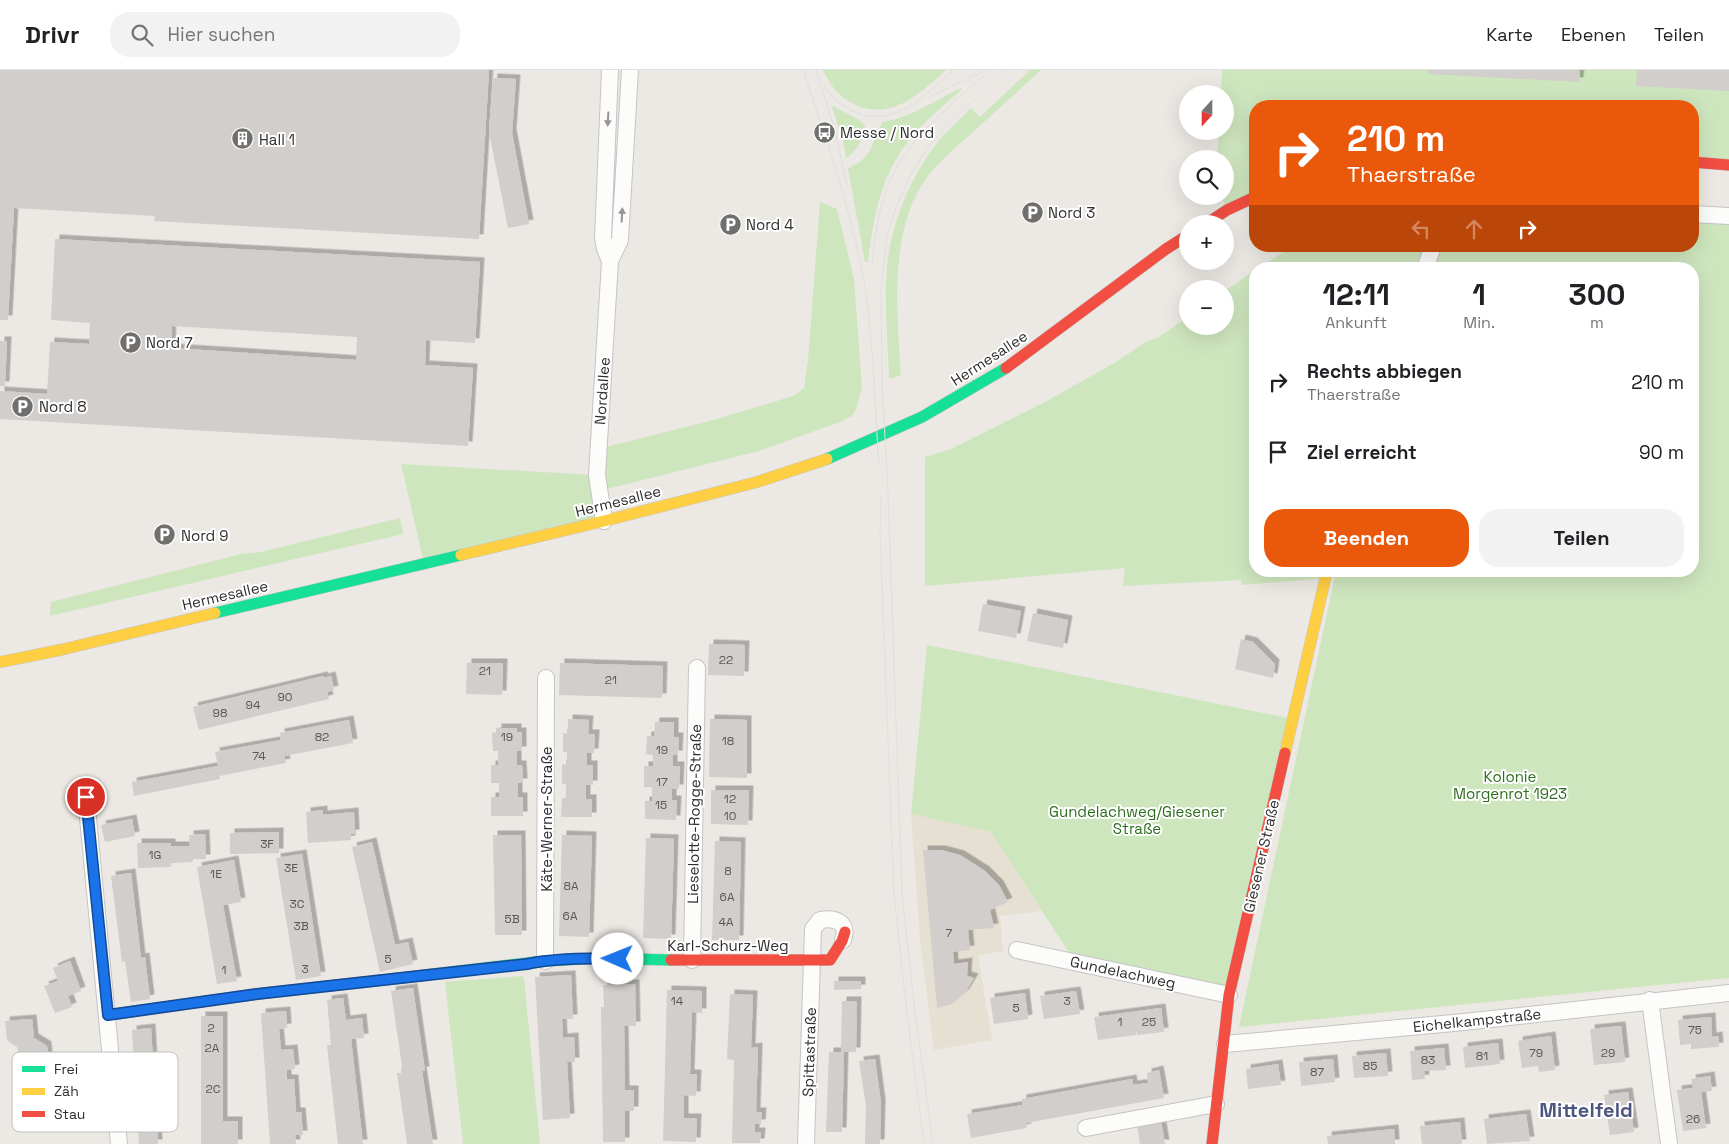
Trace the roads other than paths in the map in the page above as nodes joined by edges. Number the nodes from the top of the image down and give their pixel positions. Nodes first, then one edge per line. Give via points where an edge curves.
1 (610, 70) edge
2 (630, 70) edge
3 (1699, 163) edge
4 (1729, 165) edge
5 (1249, 200) edge
6 (1699, 214) edge
7 (1220, 215) edge
8 (1729, 216) edge
9 (1179, 241) edge
10 (610, 261) junction
11 (604, 521) junction
12 (1326, 577) edge
13 (0, 662) edge
14 (696, 668) dead end
15 (546, 678) dead end
16 (86, 797) dead end
17 (844, 936) joint
18 (1017, 950) dead end
19 (545, 960) junction
20 (692, 960) junction
21 (812, 960) junction
22 (1729, 992) edge
23 (1229, 995) junction
24 (1650, 1000) junction
25 (108, 1015) junction
26 (1225, 1044) junction
27 (111, 1052) edge
28 (1216, 1104) junction
29 (1086, 1128) dead end
30 (806, 1144) edge
31 (1212, 1144) edge
32 (1669, 1144) edge

1 -> 10 street, Nordallee via 603,238
10 -> 2 street, Nordallee via 620,240
3 - 4 main road
5 - 7 main road
6 - 8 street
9 - 11 main road, Hermesallee via 1013,364 922,417 822,462
10 - 11 street, Nordallee via 596,475
11 - 13 main road, Hermesallee
12 - 23 main road, Giesener Straße
14 - 20 street, Lieselotte-Rogge-Straße
15 - 19 street, Käte-Werner-Straße
16 - 25 street
17 - 21 main road, Spittastraße via 830,960
17 - 21 street, Spittastraße via 844,928 838,922 830,918 820,920 813,929
18 - 23 street, Gundelachweg
19 - 20 main road, Karl-Schurz-Weg
19 - 25 main road, Karl-Schurz-Weg
20 - 21 main road, Karl-Schurz-Weg
21 - 30 street, Spittastraße
22 - 24 street, Eichelkampstraße
23 - 26 main road, Giesener Straße
24 - 26 street, Eichelkampstraße via 1464,1022
24 - 32 street
25 - 27 street
26 - 28 main road, Giesener Straße
28 - 29 street
28 - 31 main road, Giesener Straße

